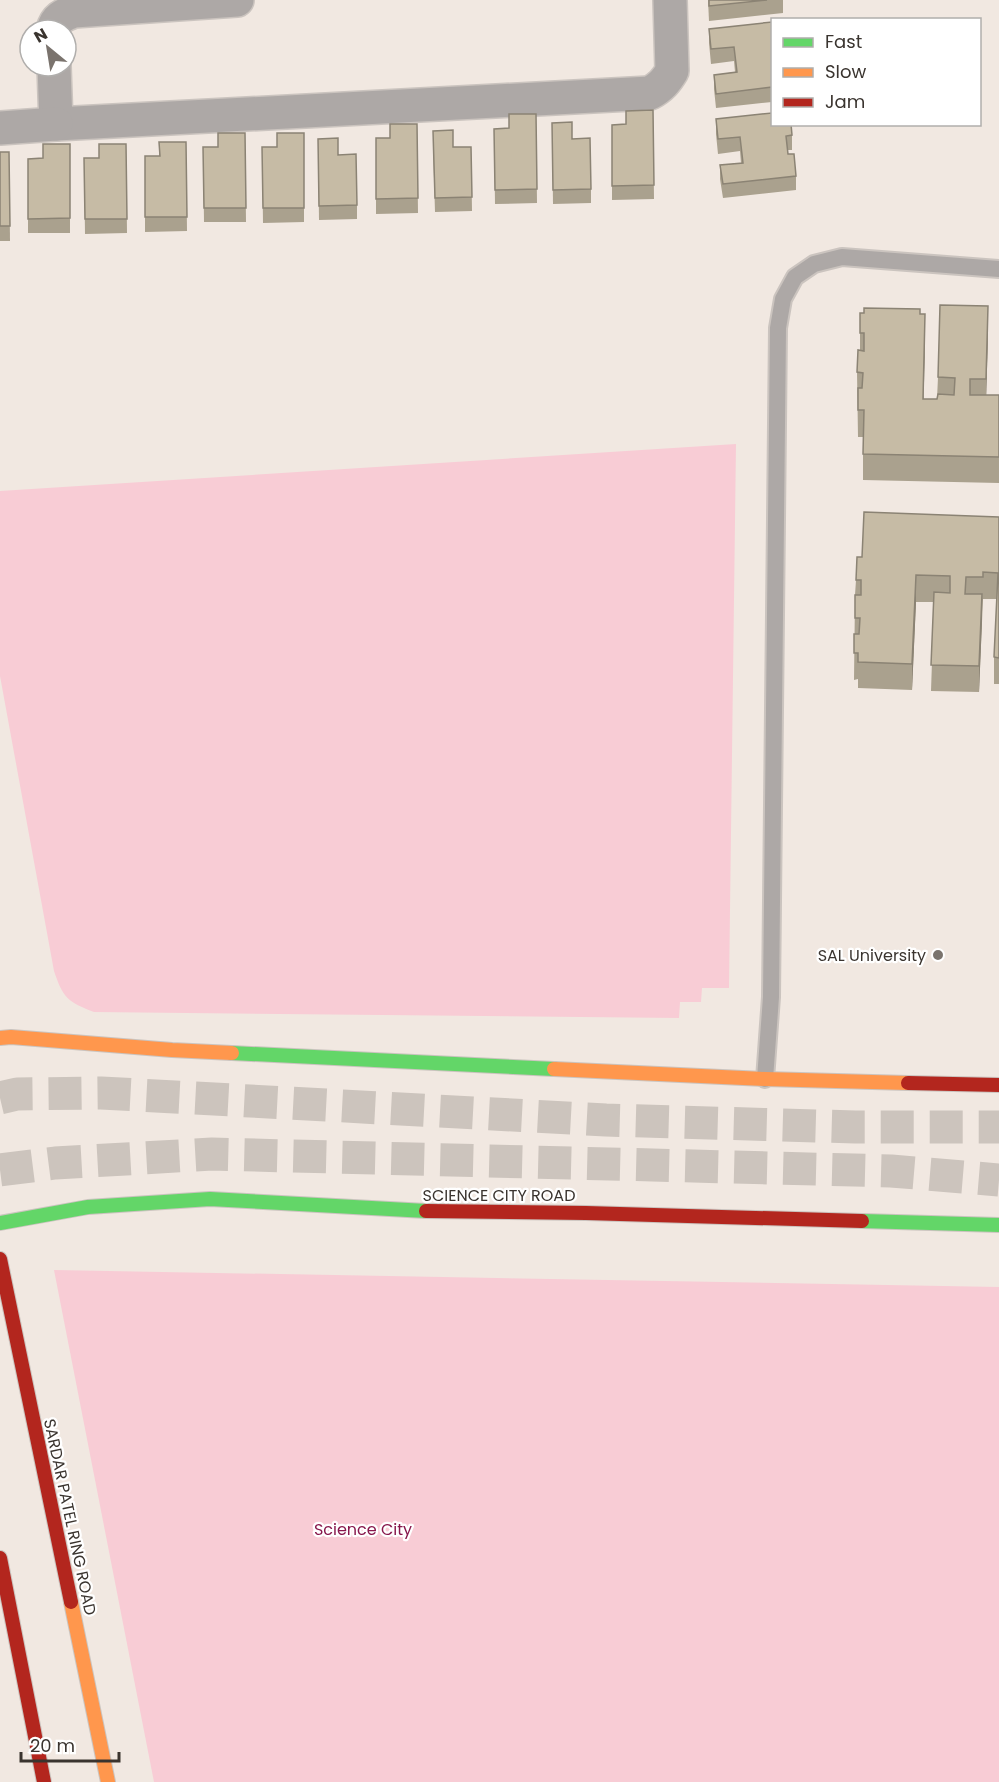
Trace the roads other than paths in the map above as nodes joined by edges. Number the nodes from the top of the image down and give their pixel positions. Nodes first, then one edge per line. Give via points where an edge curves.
1 (237, 0) edge
2 (670, 0) edge
3 (180, 1) edge
4 (60, 18) edge
5 (54, 78) edge
6 (56, 124) junction
7 (0, 128) edge
8 (999, 270) edge
9 (0, 1038) edge
10 (765, 1079) junction
11 (999, 1085) edge
12 (0, 1224) edge
13 (999, 1225) edge
14 (0, 1259) edge
15 (0, 1558) edge
16 (44, 1782) edge
17 (108, 1782) edge

1 - 3 street
2 - 6 street via 672,71 650,93
3 - 4 street via 74,11
5 - 6 street
6 - 7 street
8 - 10 lane via 842,256 814,264 795,277 783,299 778,328 771,997
9 - 10 main road
10 - 11 main road
12 - 13 main road, SCIENCE CITY ROAD via 88,1207 210,1199 415,1211
14 - 17 main road, SARDAR PATEL RING ROAD
15 - 16 main road

